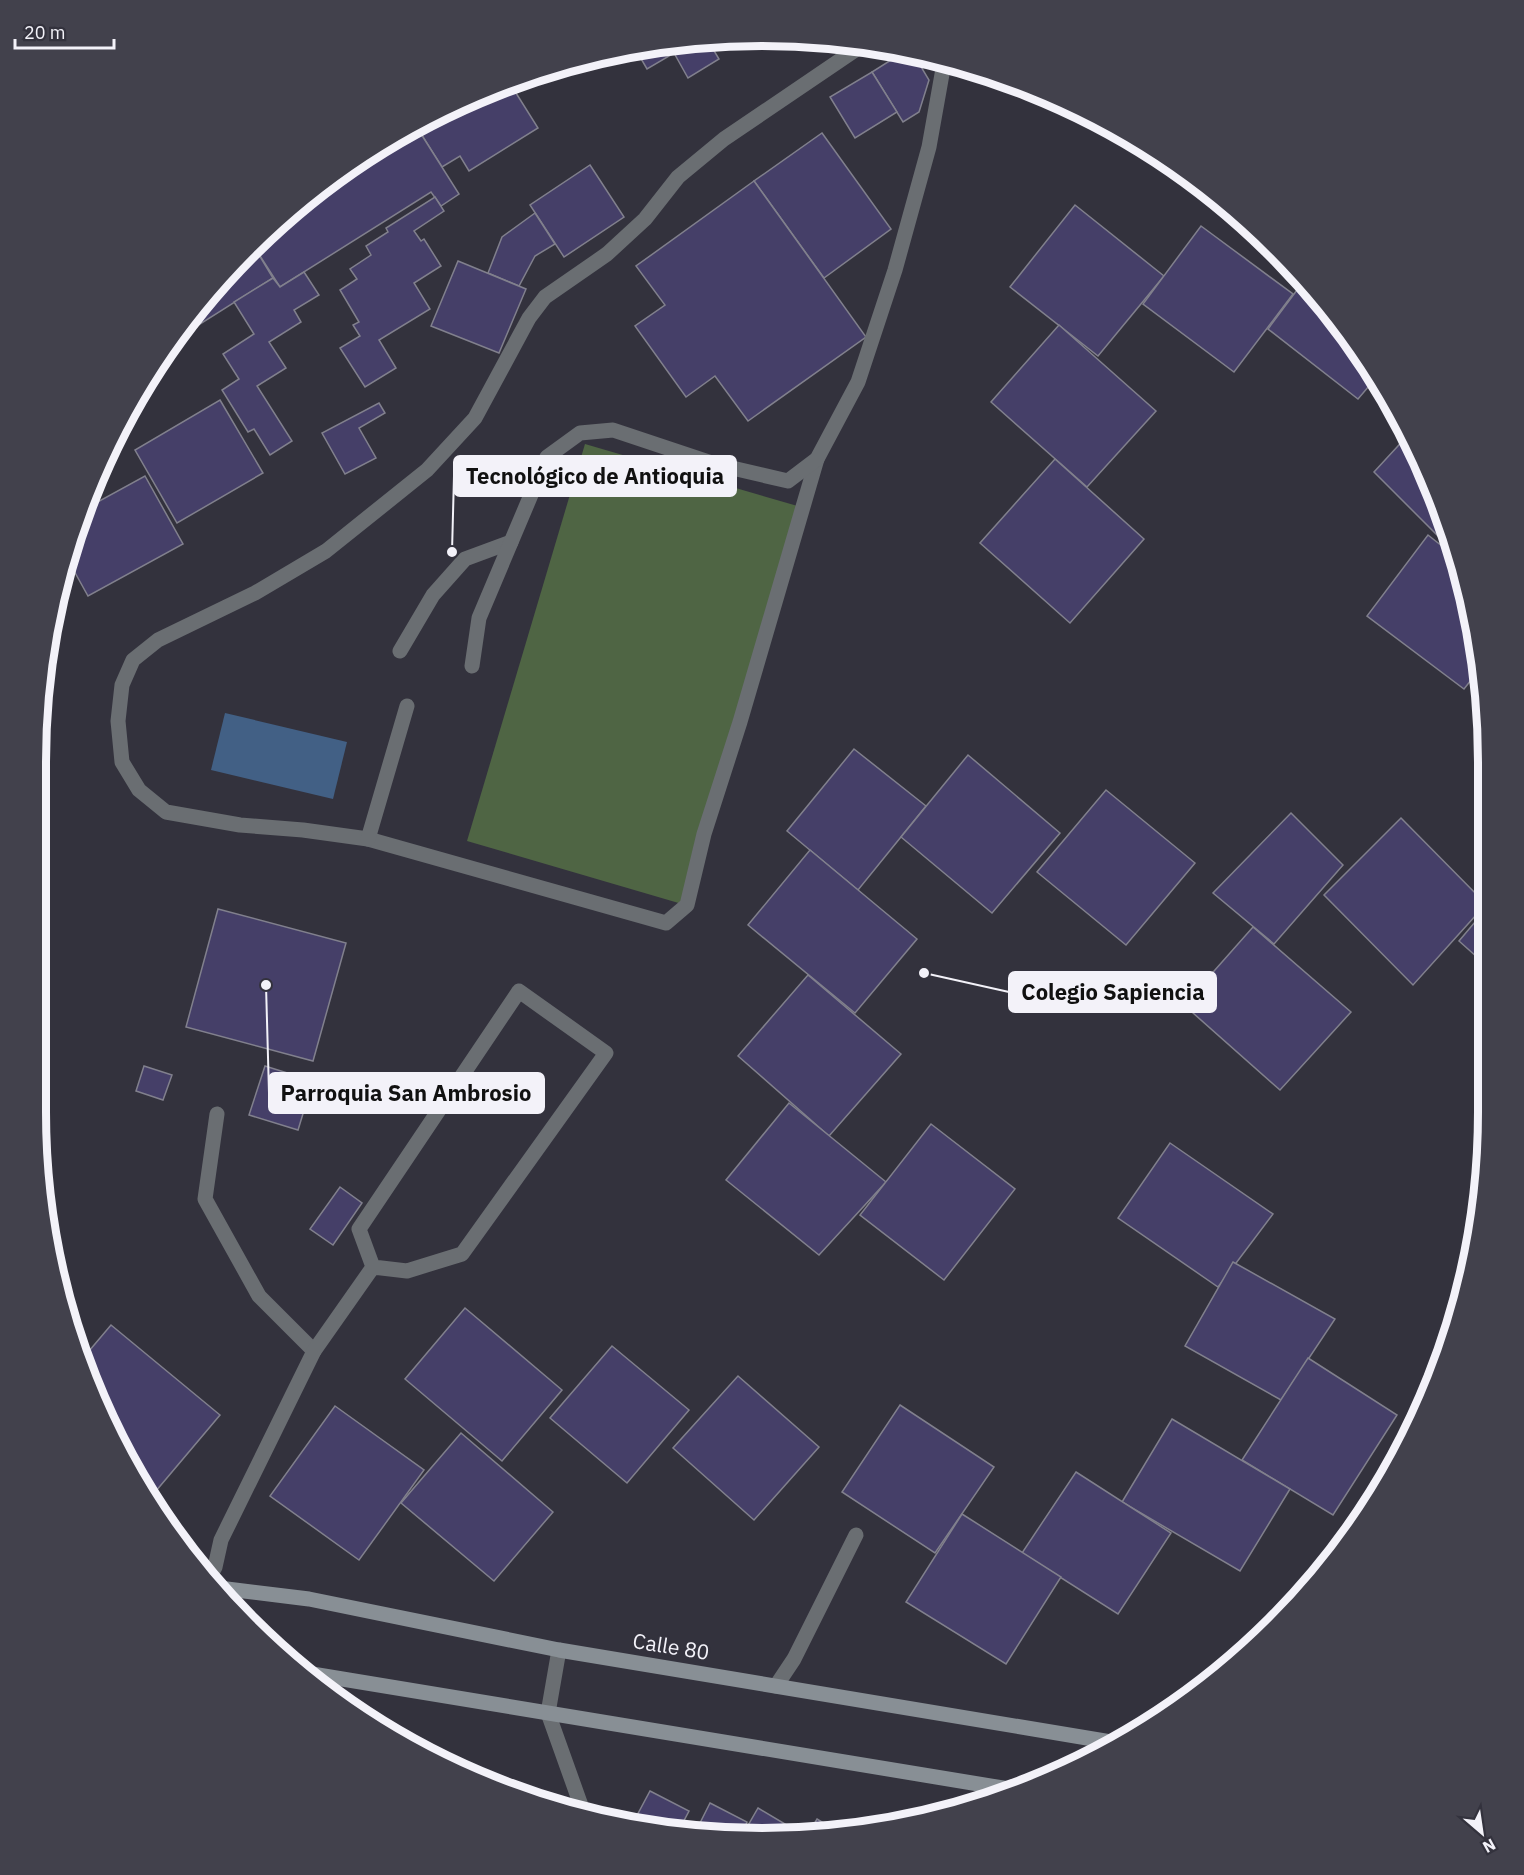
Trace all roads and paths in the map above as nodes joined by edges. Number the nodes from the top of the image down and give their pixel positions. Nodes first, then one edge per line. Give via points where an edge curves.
1 (851, 53) edge
2 (943, 70) edge
3 (817, 459) junction
4 (511, 542) junction
5 (400, 651) dead end
6 (472, 666) dead end
7 (407, 706) dead end
8 (368, 839) junction
9 (217, 1114) dead end
10 (373, 1267) junction
11 (314, 1351) junction
12 (856, 1535) dead end
13 (213, 1571) edge
14 (228, 1589) edge
15 (559, 1650) junction
16 (319, 1675) edge
17 (776, 1686) junction
18 (548, 1713) junction
19 (1105, 1741) edge
20 (1001, 1788) edge
21 (581, 1805) edge

1 - 8 street via 724,139 678,177 645,219 607,254 545,297 529,318 475,418 411,483 326,551 255,593 158,640 133,660 122,686 118,721 122,762 139,790 166,812 240,825
2 - 3 street via 929,147 895,270 858,382
3 - 4 street via 788,481 715,464 613,430 580,433 548,457
3 - 8 street via 704,834 687,905 666,923
4 - 5 street via 465,559 433,595
4 - 6 street via 478,618
7 - 8 street
9 - 11 street via 205,1199 259,1296
10 - 10 street via 408,1271 462,1254 606,1053 519,991 359,1230
10 - 11 street
11 - 13 street via 221,1540
12 - 17 street via 794,1659
14 - 15 main road, Calle 80 via 309,1599
15 - 17 main road, Calle 80
15 - 18 street
16 - 18 main road
17 - 19 main road, Calle 80
18 - 20 main road
18 - 21 street

